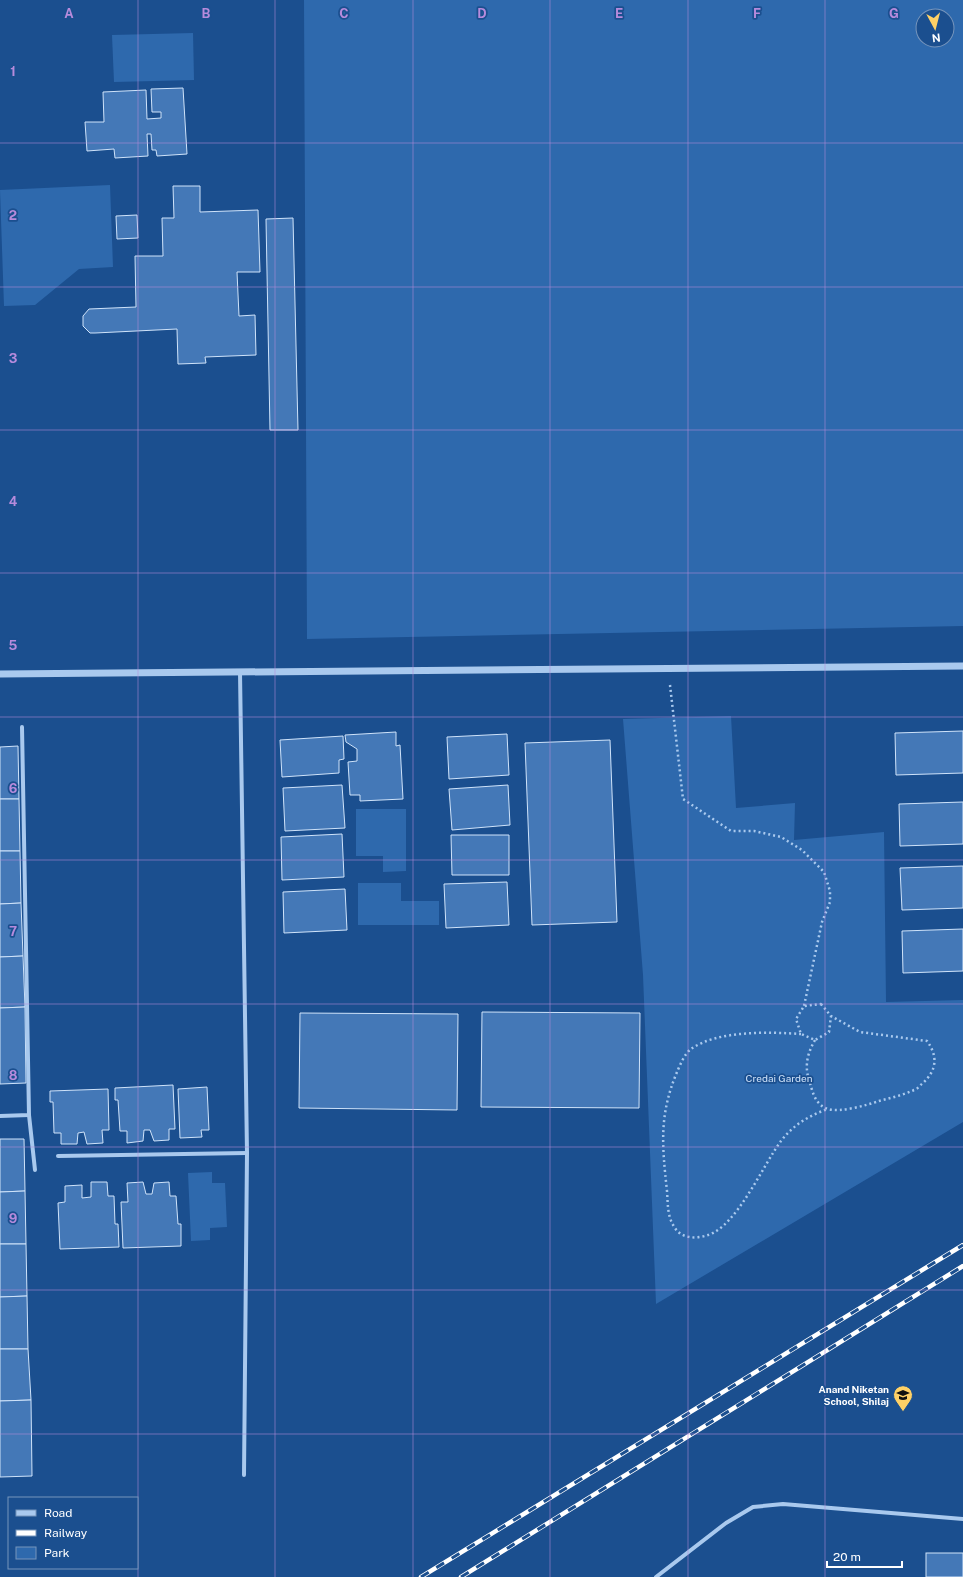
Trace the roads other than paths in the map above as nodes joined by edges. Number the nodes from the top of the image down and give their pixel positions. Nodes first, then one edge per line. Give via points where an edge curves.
1 (963, 666) edge
2 (240, 672) junction
3 (0, 674) edge
4 (22, 727) dead end
5 (29, 1115) junction
6 (0, 1116) edge
7 (247, 1153) junction
8 (58, 1156) dead end
9 (35, 1170) dead end
10 (244, 1475) dead end
11 (963, 1519) edge
12 (656, 1577) edge

1 - 2 street
2 - 3 street
2 - 7 street
4 - 5 street
5 - 6 street
5 - 9 street
7 - 8 street
7 - 10 street
11 - 12 street via 783,1504 753,1507 726,1523

